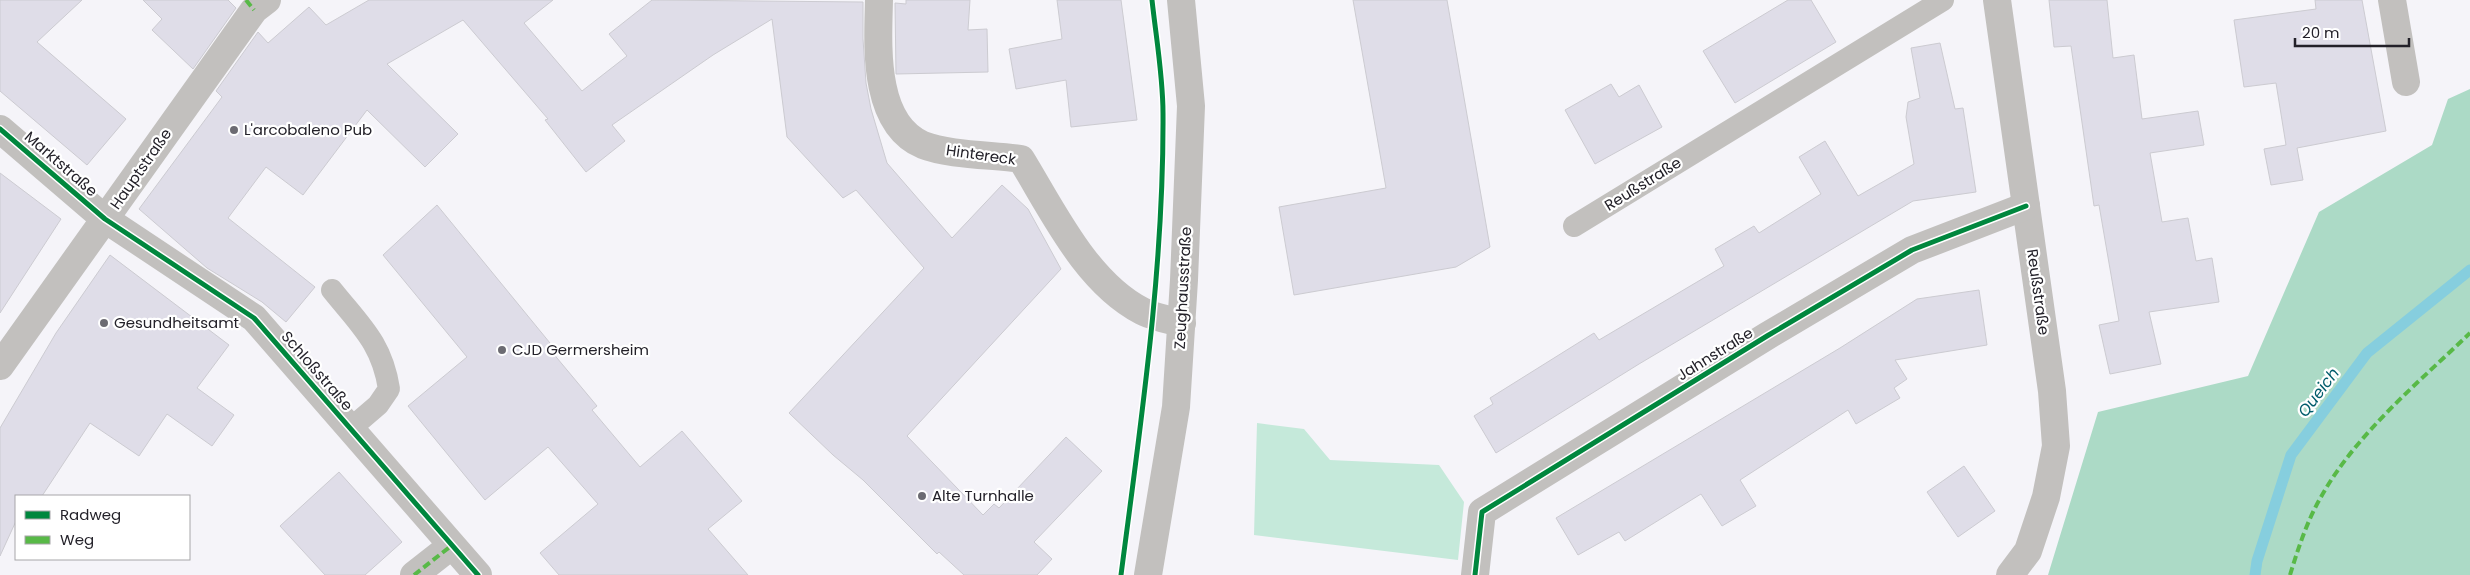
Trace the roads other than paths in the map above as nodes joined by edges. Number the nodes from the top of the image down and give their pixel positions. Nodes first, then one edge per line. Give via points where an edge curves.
1 (880, 0) edge
2 (1181, 0) edge
3 (1943, 0) edge
4 (1997, 0) edge
5 (2392, 0) edge
6 (256, 3) edge
7 (2406, 82) dead end
8 (0, 129) edge
9 (2026, 206) junction
10 (105, 219) junction
11 (1574, 226) dead end
12 (332, 290) dead end
13 (1182, 323) junction
14 (0, 366) edge
15 (350, 429) junction
16 (451, 546) junction
17 (414, 575) edge
18 (478, 575) edge
19 (1148, 575) edge
20 (1475, 575) edge
21 (2010, 575) edge

1 - 13 street, Hintereck via 877,52 882,83 889,106 904,131 915,141 938,149 1021,159 1087,265 1102,282 1142,310
2 - 13 street, Zeughausstraße via 1191,106
3 - 11 lane, Reußstraße
4 - 9 street, Reußstraße
5 - 7 street
6 - 10 street, Hauptstraße
8 - 10 street, Marktstraße
9 - 20 street, Jahnstraße via 1912,250 1482,512
9 - 21 street, Reußstraße via 2052,392 2056,446 2046,497 2028,551
10 - 14 street, Hauptstraße
10 - 15 street, Schloßstraße via 254,318
12 - 15 lane via 377,346 389,389 378,405
13 - 19 street, Zeughausstraße via 1176,407
15 - 16 street, Schloßstraße
16 - 17 street
16 - 18 street, Schloßstraße

